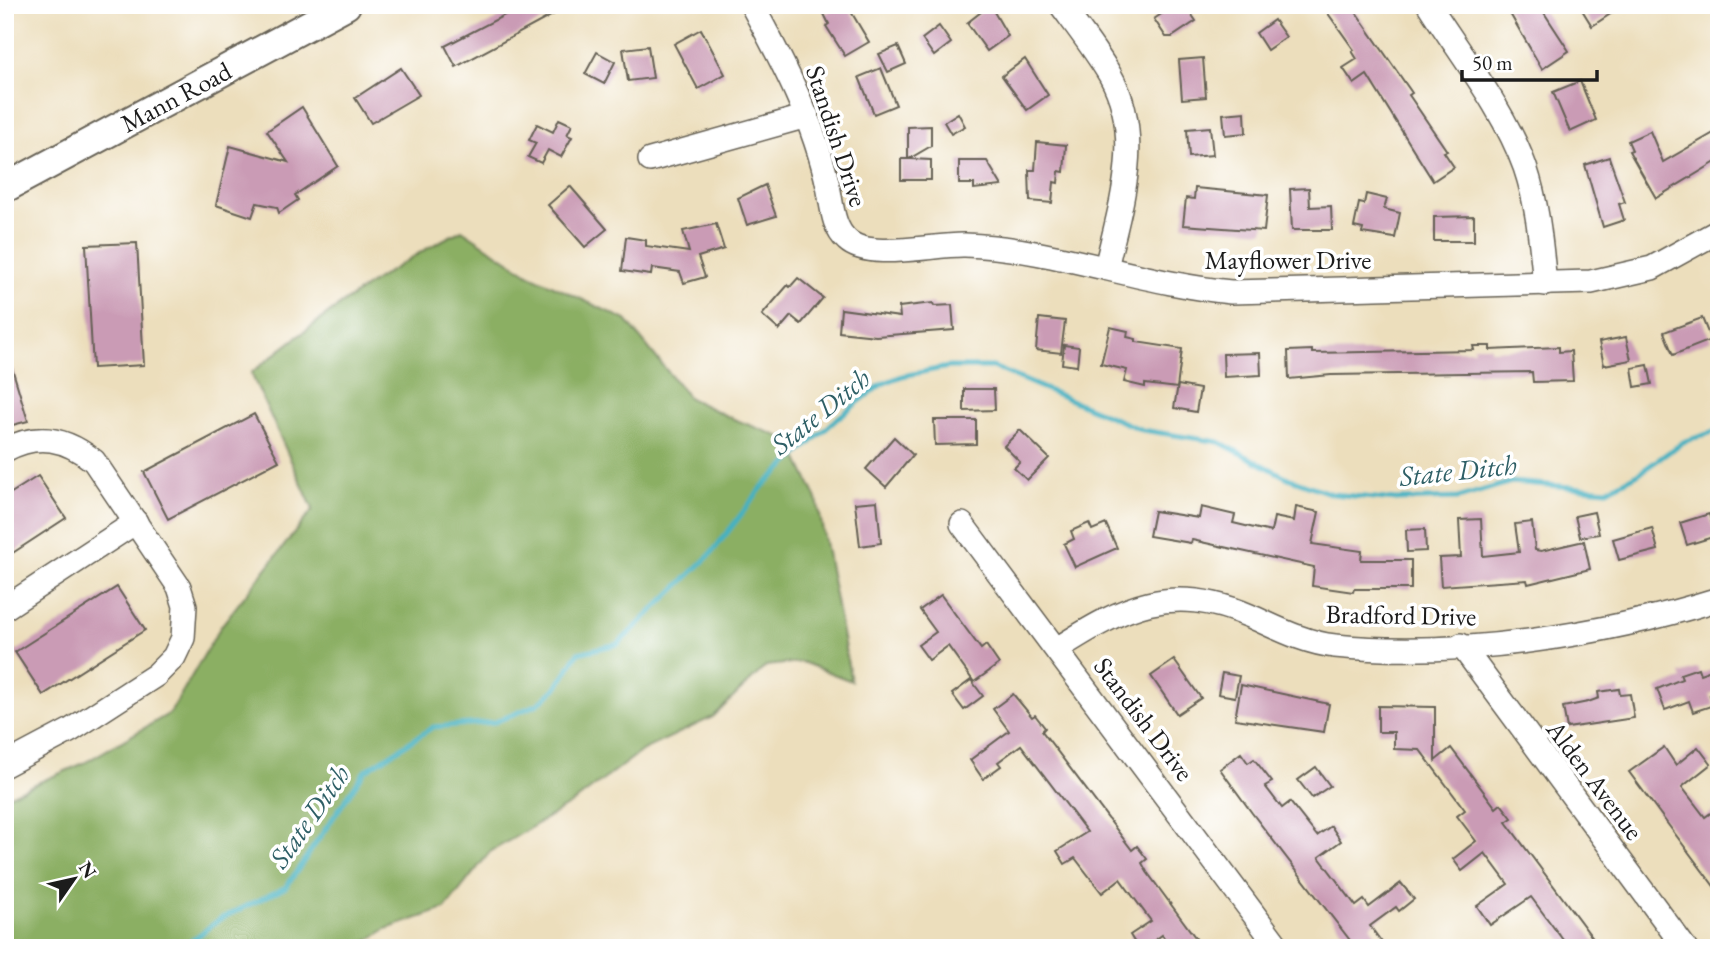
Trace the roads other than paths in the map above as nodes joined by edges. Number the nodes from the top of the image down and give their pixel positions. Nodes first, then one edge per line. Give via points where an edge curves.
1 (346, 5) edge
2 (752, 5) edge
3 (1061, 5) edge
4 (1429, 5) edge
5 (807, 117) junction
6 (650, 160) dead end
7 (5, 188) edge
8 (1719, 232) edge
9 (852, 244) joint
10 (1106, 268) junction
11 (1545, 284) junction
12 (5, 450) edge
13 (136, 522) junction
14 (962, 524) dead end
15 (1719, 599) edge
16 (5, 608) edge
17 (1461, 645) junction
18 (1057, 649) junction
19 (5, 765) edge
20 (1279, 948) edge
21 (1685, 948) edge

1 - 7 main road, Mann Road
2 - 5 street, Standish Drive
3 - 10 street via 1111,77 1125,117 1126,177
4 - 11 street via 1503,120 1524,166 1539,225
5 - 6 street
5 - 9 street, Standish Drive via 837,225
8 - 11 street, Mayflower Drive via 1642,271 1591,282
9 - 10 street, Mayflower Drive via 872,251 940,245 1000,247
10 - 11 street, Mayflower Drive via 1179,286 1231,292
12 - 13 street via 46,439 79,449 94,461
13 - 16 street
13 - 19 street via 179,587 185,621 180,647 156,676
14 - 18 street, Standish Drive
15 - 17 street, Bradford Drive via 1591,630
17 - 18 street, Bradford Drive via 1334,646 1309,641 1224,606 1175,599 1126,608
17 - 21 street, Alden Avenue
18 - 20 street, Standish Drive

